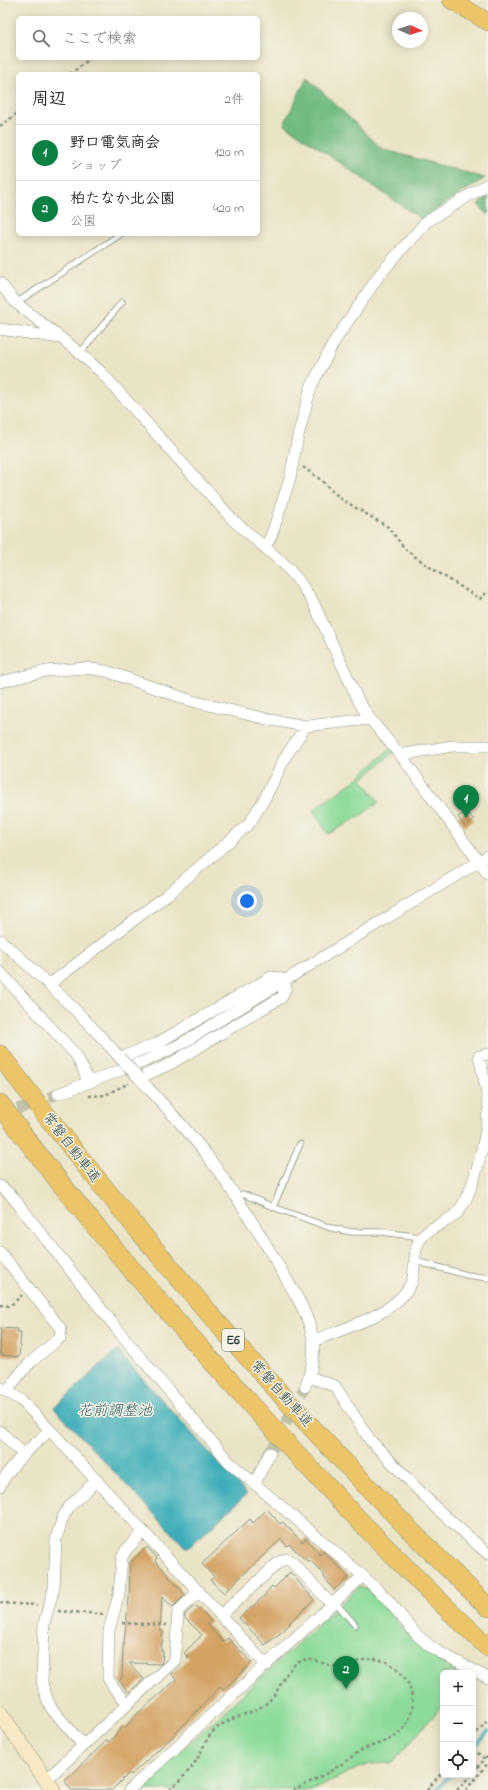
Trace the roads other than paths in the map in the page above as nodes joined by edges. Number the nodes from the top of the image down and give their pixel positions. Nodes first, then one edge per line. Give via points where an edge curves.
1 (461, 2) edge
2 (488, 22) edge
3 (488, 184) edge
4 (118, 236) edge
5 (0, 283) edge
6 (122, 302) dead end
7 (16, 303) junction
8 (0, 329) edge
9 (62, 338) junction
10 (80, 353) junction
11 (265, 546) junction
12 (0, 682) edge
13 (370, 719) junction
14 (306, 726) junction
15 (488, 746) edge
16 (402, 757) junction
17 (484, 859) edge
18 (488, 874) edge
19 (0, 940) edge
20 (0, 972) edge
21 (283, 982) junction
22 (50, 984) junction
23 (488, 1054) edge
24 (0, 1055) edge
25 (120, 1058) junction
26 (139, 1078) junction
27 (88, 1082) junction
28 (58, 1094) tunnel mouth
29 (0, 1104) edge
30 (488, 1104) edge
31 (488, 1112) edge
32 (300, 1144) dead end
33 (0, 1186) edge
34 (236, 1197) junction
35 (273, 1207) junction
36 (421, 1238) junction
37 (0, 1252) edge
38 (415, 1261) junction
39 (488, 1278) edge
40 (313, 1341) junction
41 (4, 1389) edge
42 (50, 1430) junction
43 (0, 1431) edge
44 (270, 1453) tunnel mouth
45 (24, 1455) junction
46 (97, 1480) junction
47 (255, 1483) junction
48 (0, 1486) edge
49 (144, 1532) junction
50 (488, 1554) edge
51 (364, 1576) junction
52 (199, 1592) junction
53 (333, 1604) junction
54 (487, 1606) edge
55 (221, 1615) junction
56 (355, 1625) dead end
57 (488, 1646) edge
58 (267, 1666) junction
59 (488, 1678) edge
60 (128, 1704) junction
61 (0, 1713) edge
62 (84, 1745) junction
63 (50, 1785) edge
64 (129, 1790) edge

1 - 2 main road
3 - 11 street via 426,222 380,274 334,342 311,387 294,461 271,537
4 - 7 lane
5 - 7 street
6 - 10 lane
7 - 9 street
8 - 9 street
9 - 10 street
10 - 11 street via 119,391 233,520
11 - 13 street via 294,575 313,602 359,702
12 - 14 street via 46,671 85,668 106,671 192,701
13 - 14 street
13 - 16 street
14 - 22 street via 248,824 168,894
15 - 16 street via 452,746 405,754
16 - 17 street
17 - 18 street
17 - 21 street
19 - 22 street
20 - 27 street via 76,1055
21 - 25 street via 280,978 271,977 156,1044
21 - 26 street via 286,987 282,997 170,1064
21 - 27 street via 211,1027 161,1054
22 - 25 street
23 - 30 street via 479,1056
24 - 54 highway, 常磐自動車道 / E6 via 113,1201 208,1313 308,1425
25 - 26 street, bridge
26 - 34 street via 208,1157
27 - 28 street
29 - 57 highway, 常磐自動車道 / E6 via 86,1213 180,1325 290,1447 376,1537
31 - 36 street via 482,1149 465,1201 456,1213
32 - 35 lane
33 - 47 street via 229,1462
34 - 35 lane via 243,1194
34 - 40 street via 297,1298 307,1319
35 - 36 lane via 345,1231 382,1232
36 - 38 street
37 - 41 street via 61,1329 60,1338 29,1363
38 - 39 lane via 467,1276
38 - 40 street via 411,1282 396,1303 383,1312
40 - 50 street via 313,1361 307,1382 334,1386 370,1440 436,1508
41 - 42 street via 21,1400
42 - 45 street
42 - 46 street
43 - 45 street
44 - 47 street
45 - 48 street
46 - 49 street
46 - 62 street via 69,1507 63,1517 56,1539 54,1588 44,1623 44,1691 51,1708
47 - 51 street
49 - 52 street
49 - 60 street via 122,1557 119,1594 111,1621 108,1678
51 - 53 street
51 - 59 street via 416,1634 432,1648
52 - 55 street
52 - 60 street via 178,1611 175,1660
53 - 55 street via 286,1559 279,1562
53 - 56 lane
53 - 58 street
55 - 58 street
58 - 64 street
60 - 62 street
61 - 63 street
62 - 63 street

